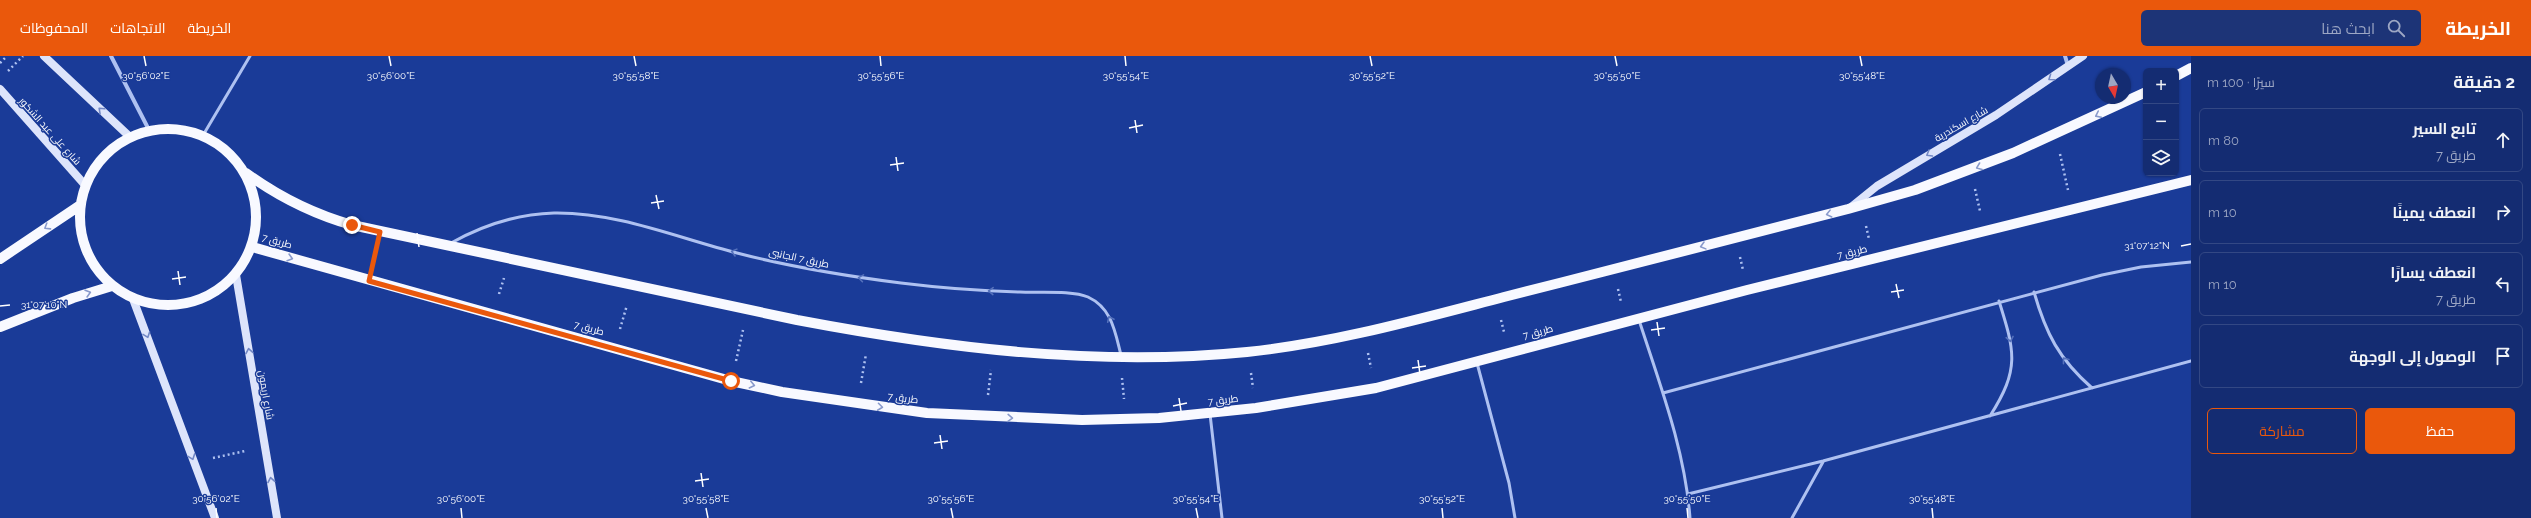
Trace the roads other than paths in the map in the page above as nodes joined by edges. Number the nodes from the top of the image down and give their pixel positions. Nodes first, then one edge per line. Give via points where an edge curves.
1 (44, 56) edge
2 (111, 56) edge
3 (250, 56) edge
4 (2065, 56) edge
5 (2084, 56) edge
6 (2068, 66) junction
7 (2191, 68) edge
8 (2179, 74) edge
9 (0, 90) edge
10 (2143, 93) edge
11 (3, 97) edge
12 (149, 130) junction
13 (130, 137) junction
14 (202, 137) junction
15 (246, 173) junction
16 (2191, 180) edge
17 (85, 185) junction
18 (80, 206) junction
19 (1848, 209) junction
20 (446, 245) junction
21 (252, 247) junction
22 (0, 259) edge
23 (2191, 262) edge
24 (236, 275) junction
25 (112, 286) junction
26 (2034, 292) junction
27 (134, 299) junction
28 (1999, 302) junction
29 (1638, 318) junction
30 (0, 328) edge
31 (1121, 356) junction
32 (1477, 361) junction
33 (2191, 361) edge
34 (2092, 388) junction
35 (1662, 393) junction
36 (1210, 414) junction
37 (1990, 416) junction
38 (1823, 461) junction
39 (1688, 494) junction
40 (215, 518) edge
41 (277, 518) edge
42 (1222, 518) edge
43 (1515, 518) edge
44 (1690, 518) edge
45 (1792, 518) edge

13 -> 1 street
2 - 12 street
3 - 14 lane
4 - 6 street
5 - 6 street, شارع اسكندرية
6 -> 19 street, شارع اسكندرية via 1996,115 1877,186
7 - 8 main road
9 - 11 street, شارع على عبد الشكور
10 -> 19 main road via 2056,136 1970,170 1915,190
11 - 17 street, شارع على عبد الشكور
12 - 13 main road
12 - 14 main road via 187,130
13 - 17 main road via 111,149
14 - 15 main road via 221,145
15 - 20 main road via 272,192 326,218
15 - 21 main road via 255,196 257,216
16 - 29 main road, طريق 7
17 - 18 main road
18 -> 22 main road
18 - 25 main road via 80,228 85,251 96,270
19 -> 31 main road via 1363,333 1247,352
20 - 31 main road via 869,334 993,350
31 -> 20 lane, طريق 7 الجانبى via 1111,320 1105,309 1096,301 1077,294 978,291 869,279 737,253 660,231 583,214 555,213 520,217 472,232
21 - 24 main road
21 -> 36 main road, طريق 7 via 731,381 782,392 927,413 986,417 1125,419
23 - 26 lane via 2141,267
24 - 27 main road via 219,290 192,302 155,305
41 -> 24 street, شارع اريمون
25 - 27 main road
30 -> 25 main road via 73,298
26 - 28 lane
34 -> 26 lane via 2063,359 2052,342 2043,324
27 -> 40 street
28 - 35 lane
28 -> 37 lane via 2010,336 2013,358 2011,376 2004,394
29 - 32 main road, طريق 7
29 - 35 lane
32 - 36 main road, طريق 7 via 1376,388
32 - 43 lane via 1509,483
33 - 34 lane
34 - 37 lane
35 - 39 lane via 1683,464
36 - 42 lane
37 - 38 lane
38 - 39 lane
38 - 45 lane
39 - 44 lane

